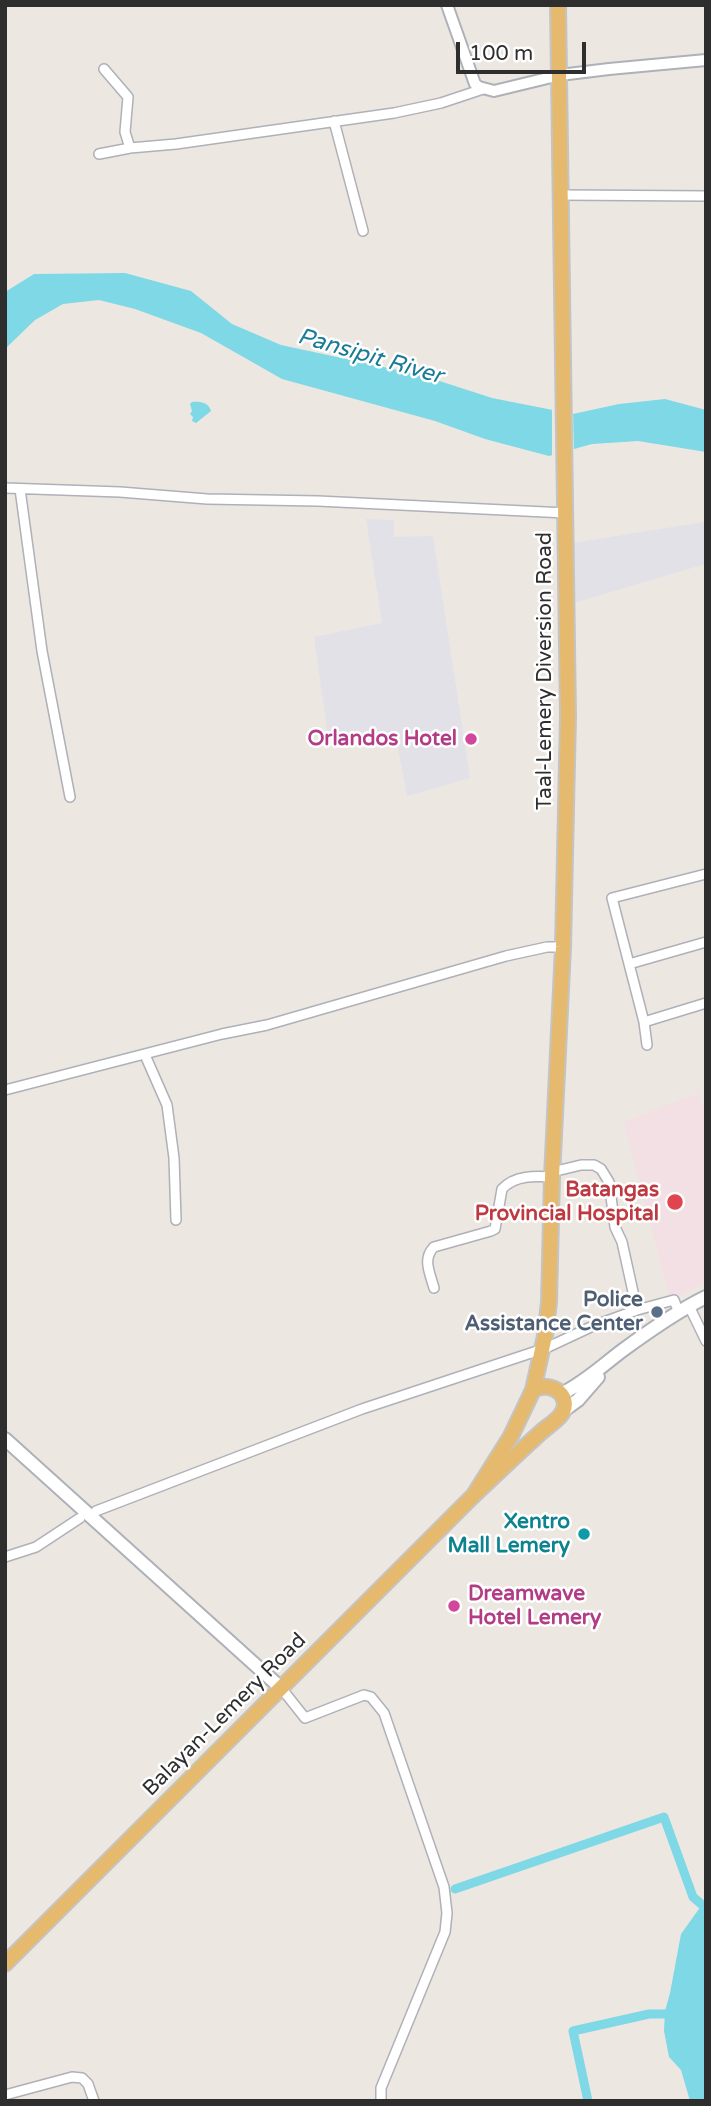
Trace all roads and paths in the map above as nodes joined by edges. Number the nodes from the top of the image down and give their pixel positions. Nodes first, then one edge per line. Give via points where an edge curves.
1 (447, 5) edge
2 (558, 5) edge
3 (706, 60) edge
4 (104, 69) dead end
5 (560, 75) junction
6 (483, 89) junction
7 (334, 121) junction
8 (130, 148) junction
9 (99, 154) dead end
10 (561, 195) junction
11 (706, 196) edge
12 (363, 231) dead end
13 (5, 488) edge
14 (20, 489) junction
15 (566, 513) junction
16 (70, 797) dead end
17 (706, 874) edge
18 (706, 942) edge
19 (563, 947) junction
20 (628, 964) junction
21 (706, 1003) edge
22 (644, 1022) junction
23 (648, 1045) dead end
24 (145, 1055) junction
25 (5, 1090) edge
26 (552, 1175) junction
27 (176, 1220) dead end
28 (434, 1288) dead end
29 (706, 1297) edge
30 (684, 1309) junction
31 (637, 1310) junction
32 (706, 1341) edge
33 (544, 1344) junction
34 (625, 1349) junction
35 (540, 1388) junction
36 (561, 1394) junction
37 (527, 1405) junction
38 (563, 1411) junction
39 (551, 1423) junction
40 (5, 1439) edge
41 (474, 1495) junction
42 (96, 1511) dead end
43 (80, 1518) dead end
44 (5, 1557) edge
45 (282, 1689) junction
46 (5, 1964) edge
47 (5, 2095) edge
48 (94, 2101) edge
49 (381, 2101) edge

1 - 6 street via 475,84
2 - 5 main road, Taal-Lemery Diversion Road
3 - 5 street
4 - 8 street via 128,97 125,132
5 - 6 street via 494,91
5 - 10 main road, Taal-Lemery Diversion Road
6 - 7 street via 441,103
7 - 8 street
7 - 12 street
8 - 9 street
10 - 11 street
10 - 15 main road, Taal-Lemery Diversion Road
13 - 14 street
14 - 15 street
14 - 16 street via 42,651
15 - 19 main road, Taal-Lemery Diversion Road
17 - 20 street via 612,898
18 - 20 street
19 - 24 street via 506,956
19 - 26 main road, Taal-Lemery Diversion Road
20 - 22 street
21 - 22 street
22 - 23 street
24 - 25 street
24 - 27 street via 167,1105
26 - 28 street via 506,1184 495,1229 429,1252
26 - 31 street via 594,1165 609,1182 615,1227
26 - 33 main road, Taal-Lemery Diversion Road
29 - 30 main road
30 - 31 street via 674,1300
30 - 32 street
30 - 34 main road
31 - 33 street
33 - 35 main road, Taal-Lemery Diversion Road
33 - 42 street
34 - 36 main road
34 - 38 main road
35 - 36 main road via 555,1388
35 - 37 main road via 528,1397
36 - 38 main road
37 - 39 main road via 534,1420
37 - 41 main road, Balayan-Lemery Road
38 - 39 main road
39 - 41 main road, Balayan-Lemery Road
40 - 45 main road
41 - 45 main road, Balayan-Lemery Road
43 - 44 street via 36,1547
45 - 46 main road, Balayan-Lemery Road
45 - 49 street via 305,1718 364,1695 371,1697 384,1713 444,1887 445,1933 382,2088
47 - 48 street via 72,2077 88,2084

